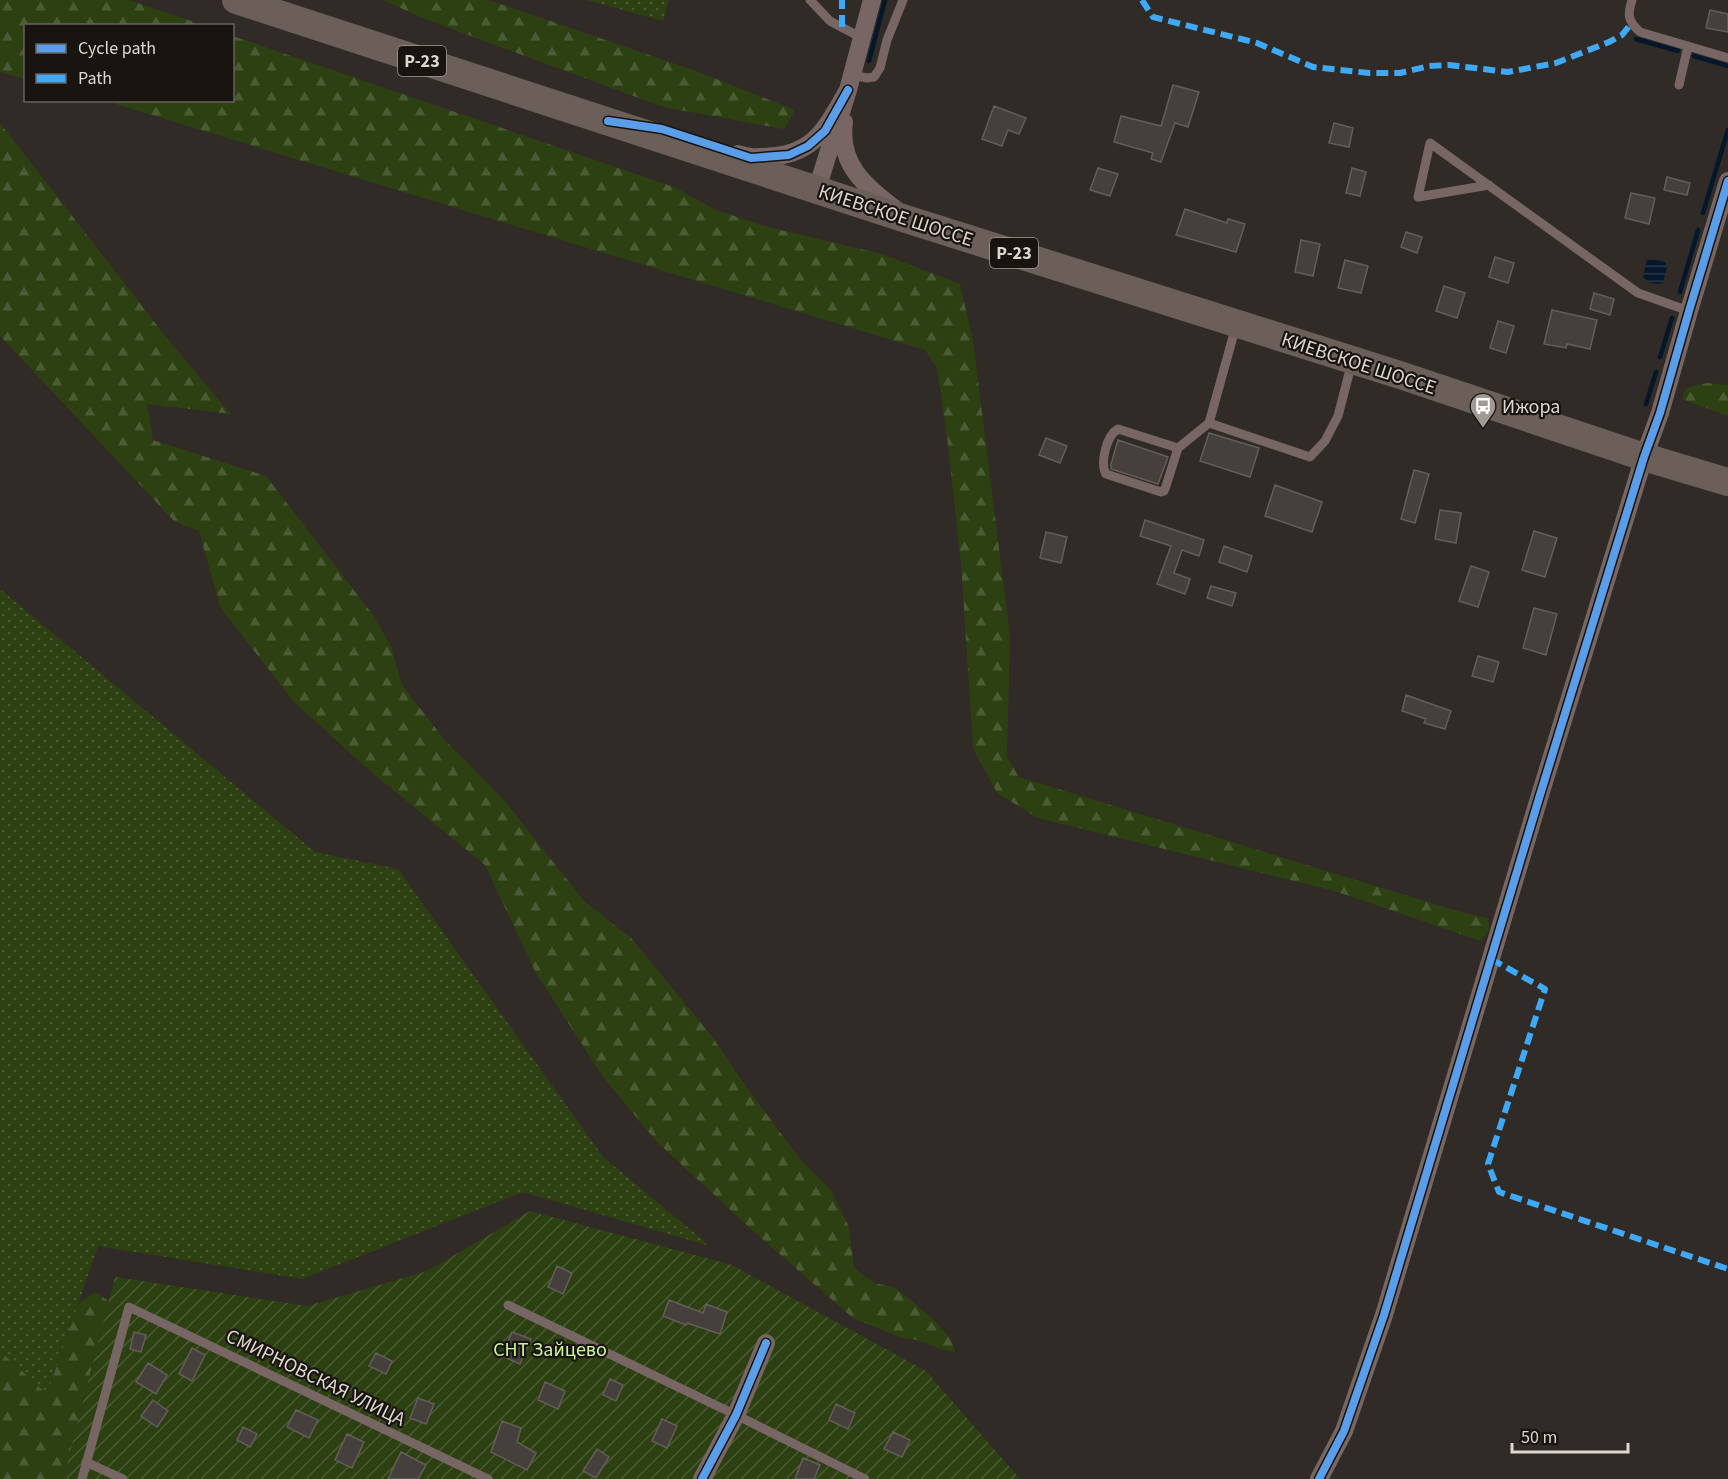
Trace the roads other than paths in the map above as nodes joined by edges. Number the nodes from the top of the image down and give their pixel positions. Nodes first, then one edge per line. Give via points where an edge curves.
1 (236, 0) edge
2 (810, 0) edge
3 (872, 0) edge
4 (903, 0) edge
5 (1632, 0) edge
6 (862, 38) junction
7 (1688, 46) junction
8 (1728, 58) edge
9 (850, 83) junction
10 (1679, 85) dead end
11 (608, 121) junction
12 (1728, 181) edge
13 (1489, 185) junction
14 (817, 189) junction
15 (906, 219) junction
16 (1689, 311) junction
17 (1237, 324) junction
18 (1352, 360) junction
19 (1209, 423) junction
20 (1178, 448) junction
21 (1644, 457) junction
22 (1728, 483) edge
23 (508, 1305) dead end
24 (766, 1343) dead end
25 (736, 1415) junction
26 (86, 1462) junction
27 (82, 1479) edge
28 (123, 1479) edge
29 (488, 1479) edge
30 (702, 1479) edge
31 (865, 1479) edge
32 (1319, 1479) edge

1 - 11 main road, КИЕВСКОЕ ШОССЕ / Р-23
2 - 6 lane via 830,21
3 - 6 street
4 - 9 lane via 880,68 874,77
5 - 7 lane via 1631,24 1640,32
6 - 9 street
7 - 8 lane
7 - 10 lane
9 - 11 street via 825,131 808,146 789,154 751,158 662,129
9 - 14 street
9 - 15 street via 843,128 850,164 876,195
11 - 14 main road, КИЕВСКОЕ ШОССЕ / Р-23
12 - 16 street
13 - 13 lane via 1455,161 1430,143 1418,197
13 - 16 lane via 1638,294
14 - 15 main road, КИЕВСКОЕ ШОССЕ / Р-23
15 - 17 main road, КИЕВСКОЕ ШОССЕ / Р-23
16 - 21 street
17 - 18 main road, КИЕВСКОЕ ШОССЕ / Р-23
17 - 19 lane
18 - 19 lane via 1338,416 1325,441 1310,457
18 - 21 main road, КИЕВСКОЕ ШОССЕ / Р-23
19 - 20 lane
20 - 20 lane via 1161,492 1106,474 1104,470 1106,449 1118,429
21 - 22 main road, КИЕВСКОЕ ШОССЕ / Р-23
21 - 32 street via 1384,1315 1344,1431
23 - 25 lane
24 - 25 street
25 - 30 street
25 - 31 lane
26 - 27 lane
26 - 28 lane
26 - 29 lane, СМИРНОВСКАЯ УЛИЦА via 129,1307

